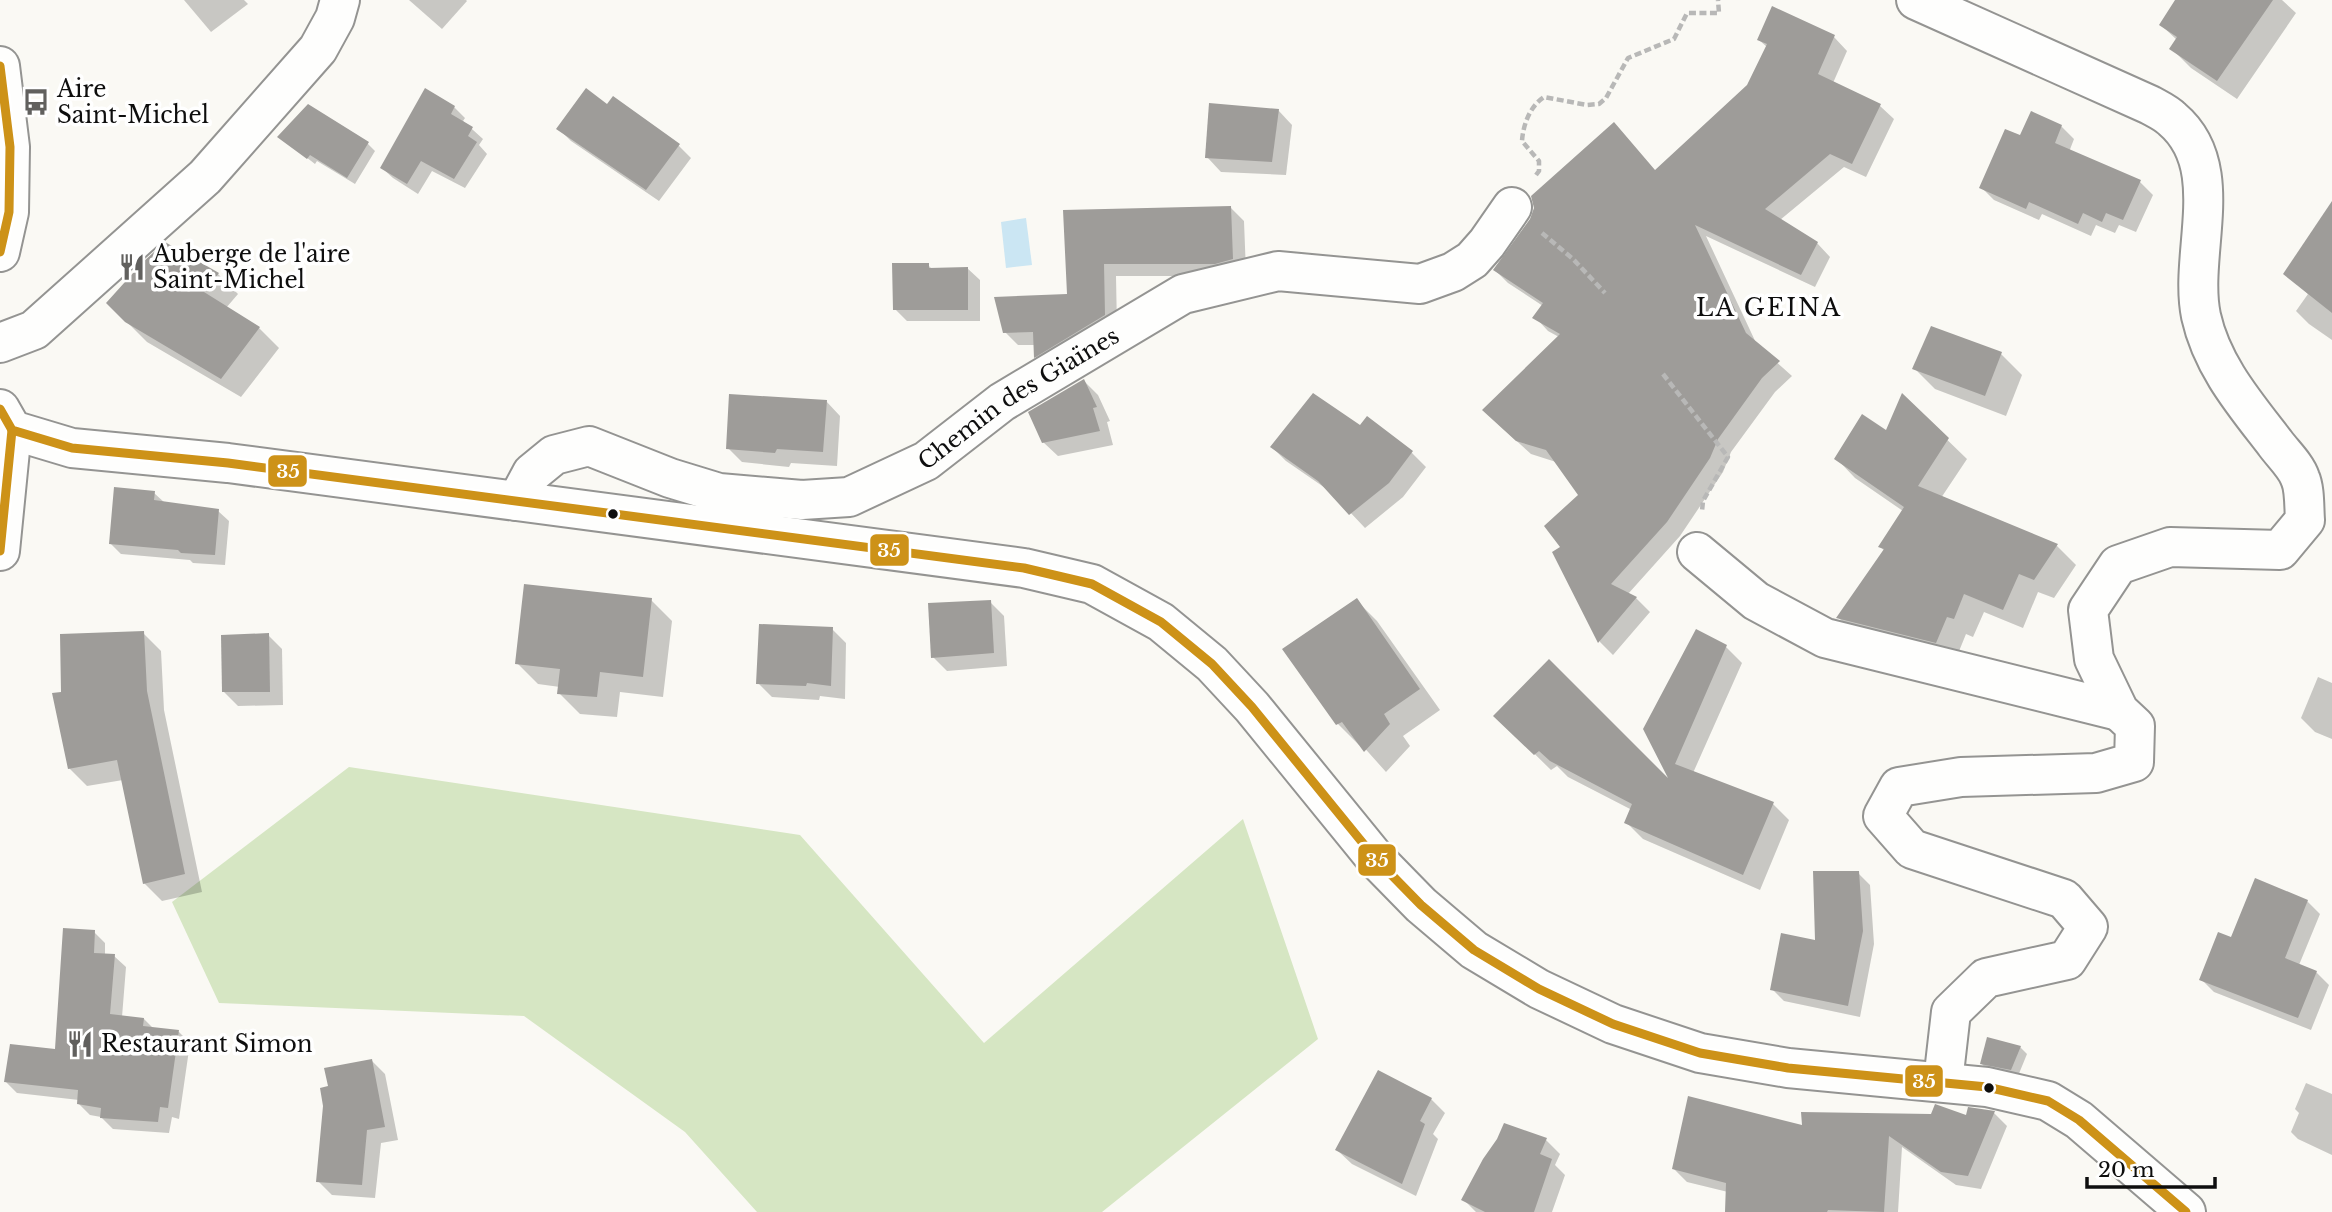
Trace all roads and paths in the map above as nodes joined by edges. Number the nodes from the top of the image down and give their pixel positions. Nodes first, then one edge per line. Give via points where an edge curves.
1 (340, 0) edge
2 (1718, 0) edge
3 (1916, 0) edge
4 (0, 66) edge
5 (1513, 207) junction
6 (0, 252) edge
7 (1605, 293) dead end
8 (0, 343) edge
9 (1663, 374) dead end
10 (6, 420) edge
11 (517, 501) junction
12 (0, 551) edge
13 (1697, 552) joint
14 (2119, 711) junction
15 (1943, 1082) junction
16 (2186, 1212) edge

1 - 8 street via 318,49 205,177 34,330
2 - 5 path via 1719,13 1687,13 1674,39 1628,58 1599,104 1544,97 1535,103 1522,141 1539,161 1539,171
3 - 14 street via 2150,105 2172,118 2187,135 2203,180 2197,289 2207,341 2223,373 2300,477 2305,520 2280,551 2170,547 2118,565 2088,610 2094,659
4 - 6 street via 10,148 9,212
5 - 7 path
5 - 11 street, Chemin des Giaïnes via 1472,260 1420,284 1278,271 1183,294 1002,402 926,461 849,497 802,500 719,493 589,446 554,454 532,473
9 - 13 path via 1728,457 1703,501
10 - 11 street via 72,448 228,463
10 - 12 street
11 - 15 street via 1024,568 1092,584 1161,622 1212,664 1420,905 1474,950 1539,989 1613,1024 1700,1053 1788,1068
13 - 14 street via 1756,601 1825,638
14 - 15 street via 2135,726 2134,762 2096,774 1961,777 1899,787 1883,816 1912,849 2064,899 2088,927 2067,960 1986,978 1951,1012
15 - 16 street via 2048,1101 2080,1120

